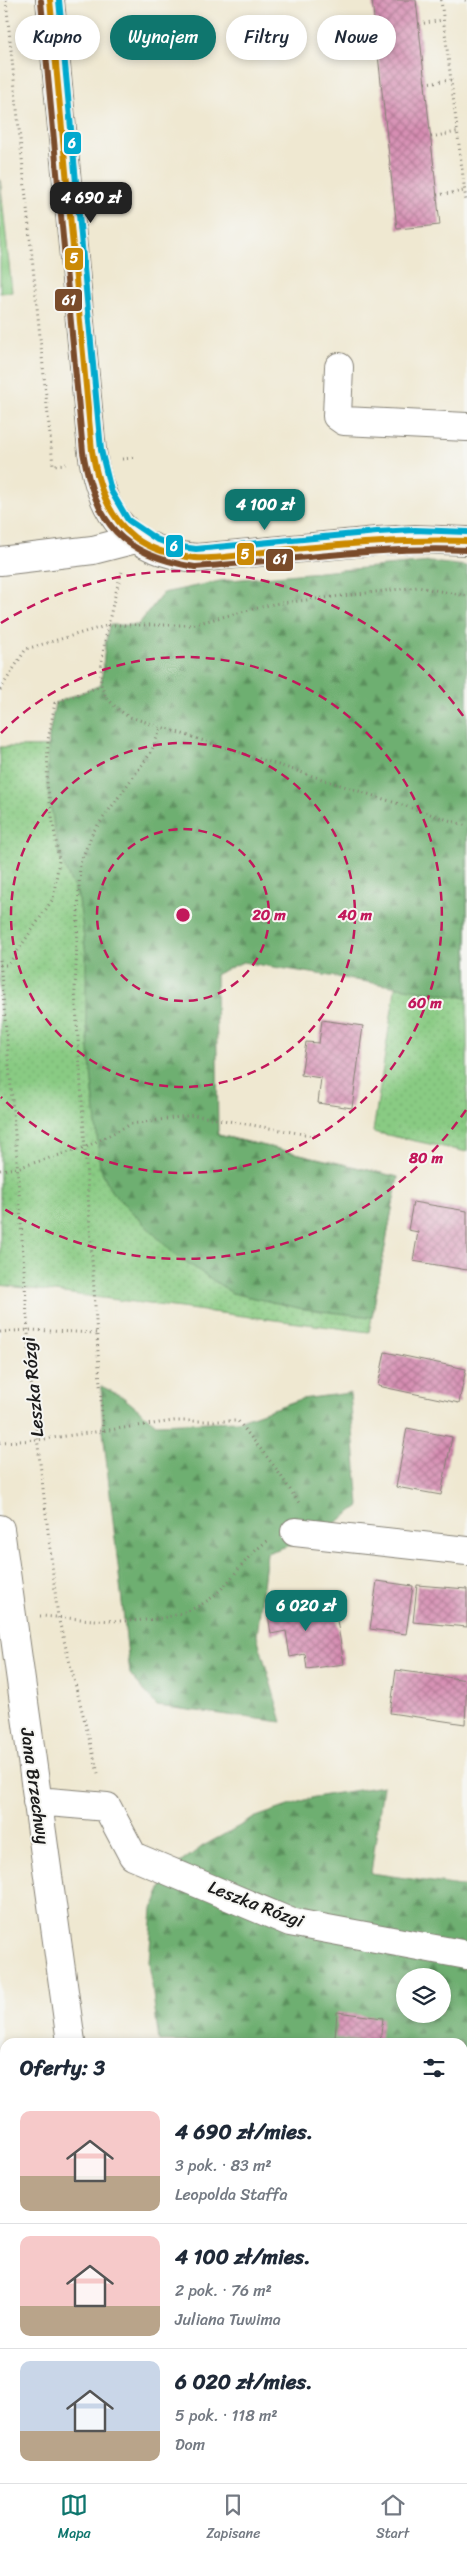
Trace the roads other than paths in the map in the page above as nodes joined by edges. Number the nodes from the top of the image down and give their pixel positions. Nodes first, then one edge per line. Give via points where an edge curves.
1 (50, 0) edge
2 (339, 367) dead end
3 (467, 427) edge
4 (136, 539) junction
5 (467, 541) edge
6 (0, 561) edge
7 (0, 1529) edge
8 (307, 1533) road end
9 (467, 1551) edge
10 (38, 1801) junction
11 (467, 1955) edge
12 (70, 2038) edge

1 - 4 street via 93,457 99,490 108,510
2 - 3 street via 337,416 344,421
4 - 5 street via 162,552 196,558 377,541
4 - 6 street via 93,550
7 - 10 street, Jana Brzechwy
8 - 9 street
10 - 11 street, Leszka Rózgi via 107,1807 133,1856 290,1922
10 - 12 street, Jana Brzechwy

